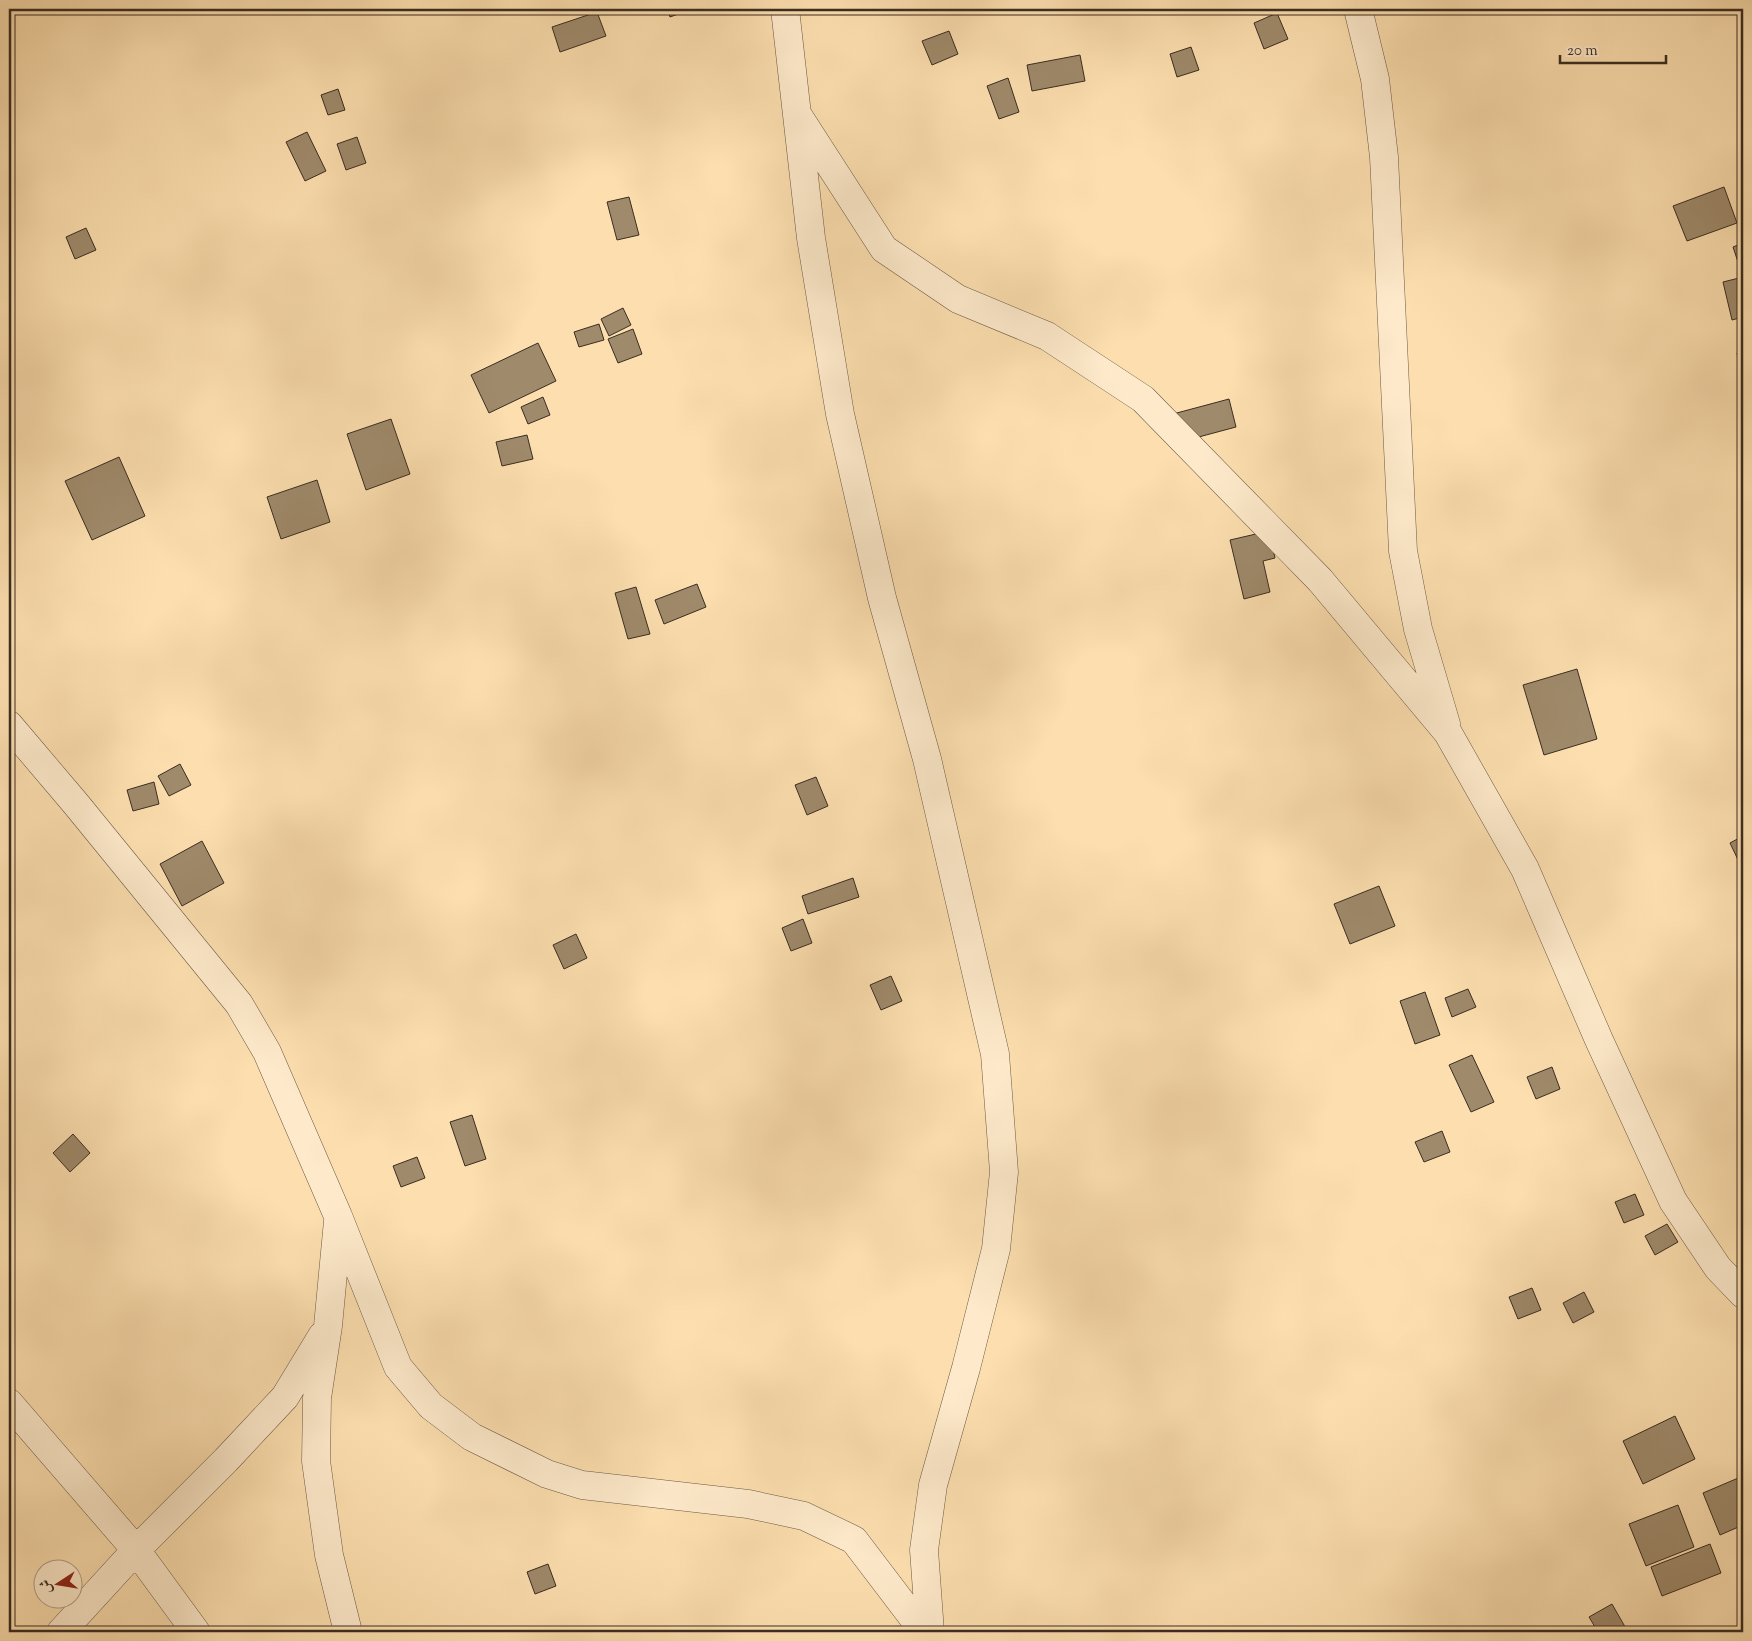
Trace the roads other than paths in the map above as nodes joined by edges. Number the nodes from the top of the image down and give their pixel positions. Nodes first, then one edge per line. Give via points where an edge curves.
1 (785, 9) edge
2 (1358, 9) edge
3 (796, 114) junction
4 (9, 726) edge
5 (1448, 733) junction
6 (338, 1216) junction
7 (1743, 1294) edge
8 (328, 1326) junction
9 (9, 1403) edge
10 (136, 1550) junction
11 (61, 1632) edge
12 (196, 1632) edge
13 (348, 1632) edge
14 (924, 1632) edge
15 (930, 1632) edge

1 - 3 street
2 - 5 street via 1375,79 1384,157 1403,551 1418,630
3 - 5 street via 884,249 958,299 1047,336 1144,399 1320,580
3 - 15 street via 811,238 840,414 882,598 928,759 995,1054 1004,1172 996,1249 932,1485 924,1550
4 - 6 street via 239,1004 267,1052
5 - 7 street via 1525,869 1599,1040 1674,1201 1718,1268
6 - 8 street
6 - 14 street via 398,1367 431,1406 472,1437 547,1474 582,1486 748,1504 804,1516 854,1540
8 - 10 street via 285,1397
8 - 13 street via 317,1398 316,1461 329,1554
9 - 10 street
10 - 11 street
10 - 12 street

